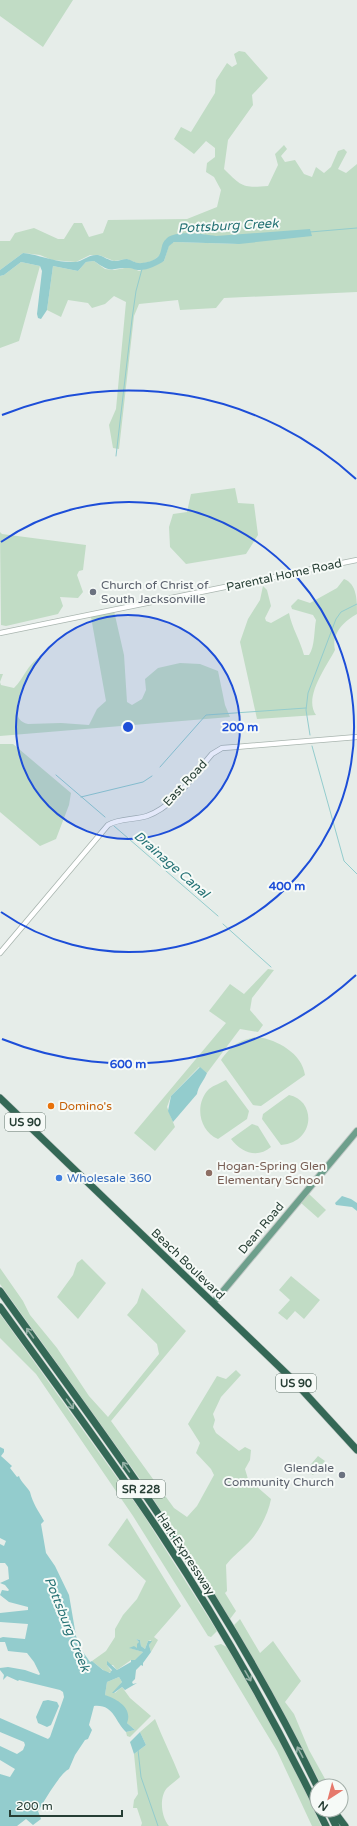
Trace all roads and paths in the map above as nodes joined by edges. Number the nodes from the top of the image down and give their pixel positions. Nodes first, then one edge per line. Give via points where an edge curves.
1 (357, 560) edge
2 (0, 633) edge
3 (357, 737) edge
4 (0, 953) edge
5 (0, 1098) edge
6 (357, 1131) edge
7 (0, 1292) edge
8 (213, 1303) junction
9 (0, 1307) edge
10 (357, 1450) edge
11 (312, 1778) edge
12 (309, 1791) edge

1 - 2 street, Parental Home Road
3 - 4 street, East Road via 218,750 179,793 159,810 140,818 108,825
5 - 8 highway, Beach Boulevard / US 90
6 - 8 main road, Dean Road
11 -> 7 highway, Hart Expressway / SR 228 via 224,1616 139,1485
8 - 10 highway, Beach Boulevard / US 90 via 308,1396
9 -> 12 highway, Hart Expressway / SR 228 via 131,1490 217,1624 280,1734

